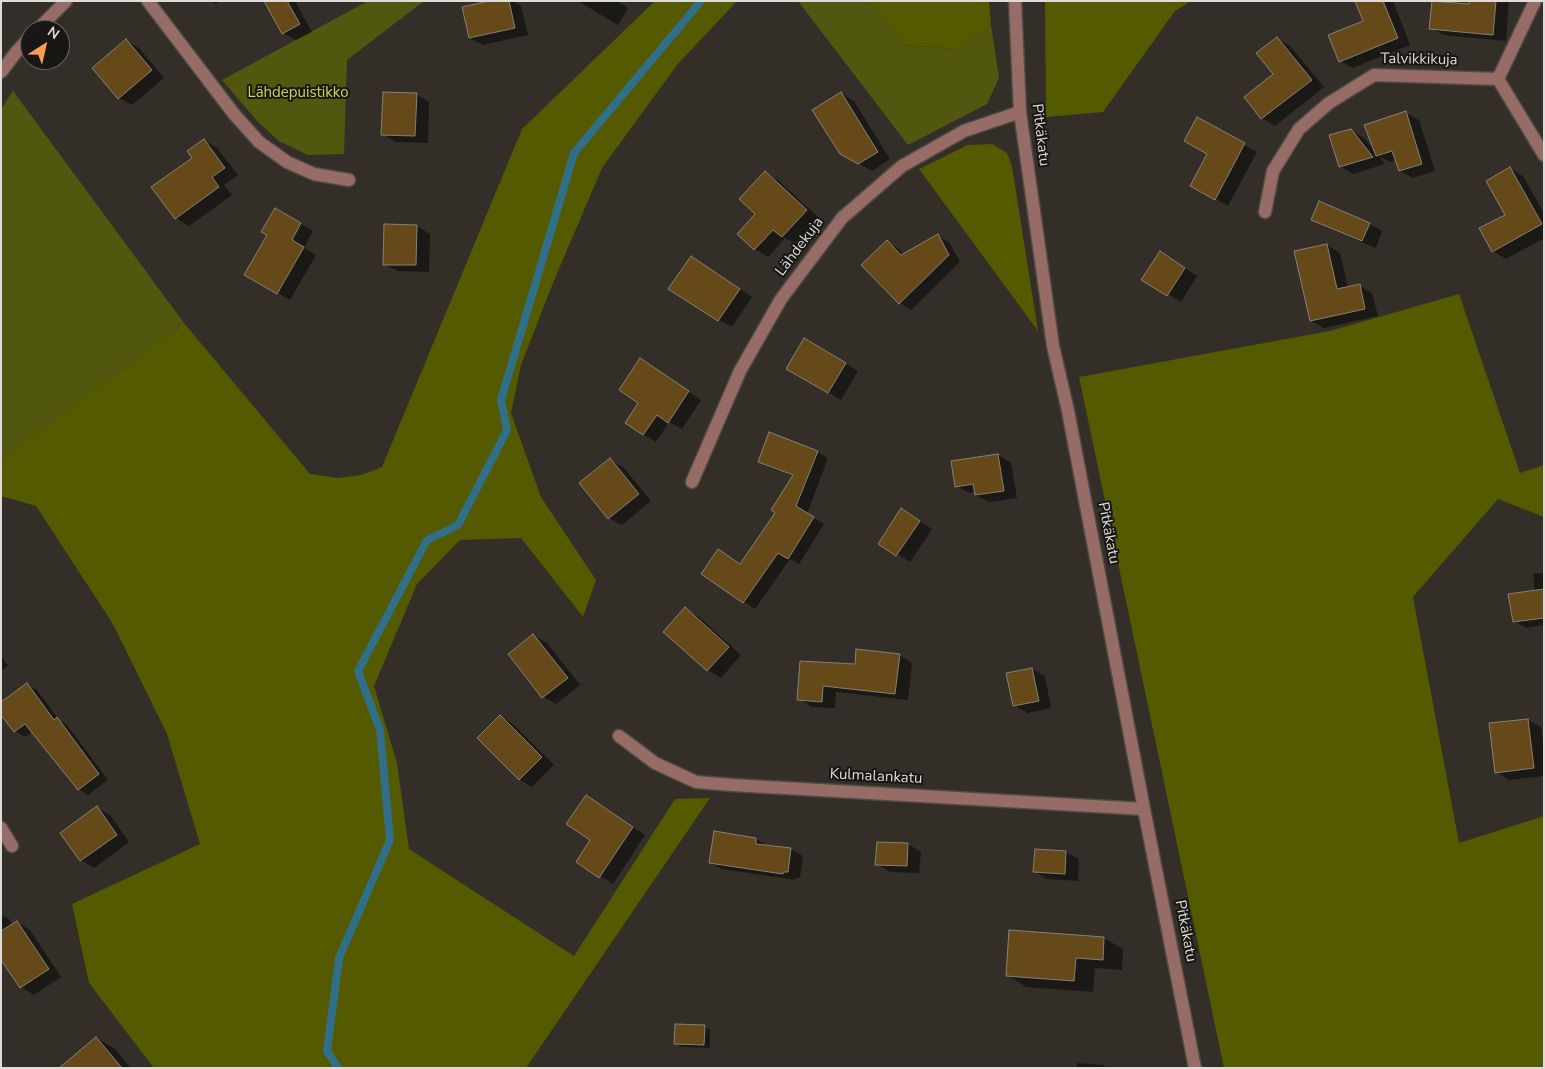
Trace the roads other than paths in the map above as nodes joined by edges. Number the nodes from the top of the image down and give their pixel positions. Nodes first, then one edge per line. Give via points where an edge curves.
1 (66, 1) edge
2 (148, 1) edge
3 (1015, 1) edge
4 (1535, 1) edge
5 (47, 20) edge
6 (20, 48) edge
7 (1, 72) edge
8 (1498, 79) junction
9 (1020, 112) junction
10 (1544, 155) edge
11 (349, 180) dead end
12 (1265, 212) dead end
13 (692, 482) dead end
14 (619, 736) dead end
15 (1144, 809) junction
16 (1, 828) edge
17 (12, 846) dead end
18 (1196, 1068) edge

1 - 5 street
2 - 11 street via 259,142 288,162 314,174
3 - 9 street, Pitkäkatu
4 - 8 street
6 - 7 street
8 - 10 street
8 - 12 street, Talvikkikuja via 1374,75 1329,103 1299,129 1273,171
9 - 13 street, Lähdekuja via 964,131 902,166 842,218 781,299 740,371
9 - 15 street, Pitkäkatu via 1054,346
14 - 15 street, Kulmalankatu via 655,763 696,782
15 - 18 street, Pitkäkatu
16 - 17 street

